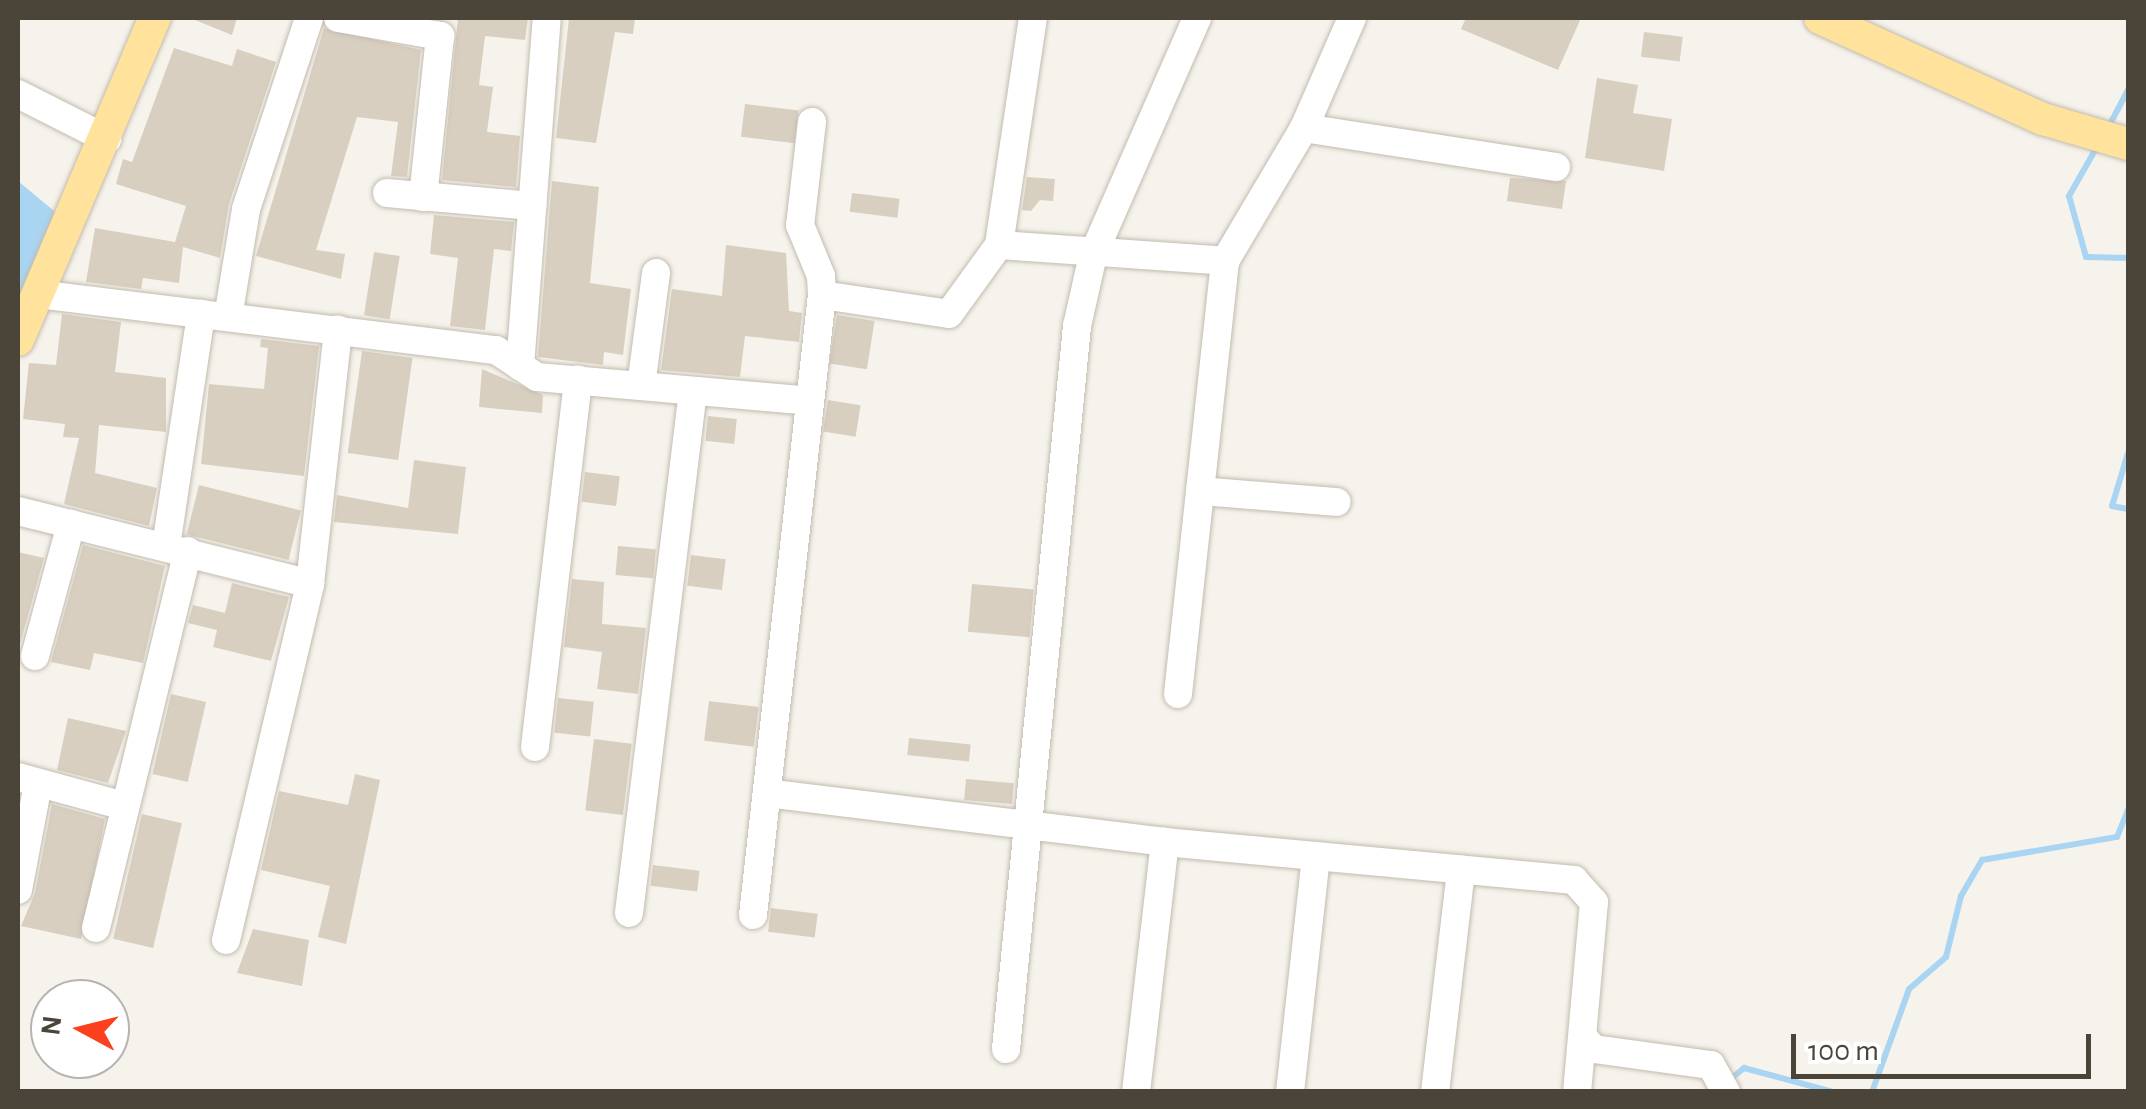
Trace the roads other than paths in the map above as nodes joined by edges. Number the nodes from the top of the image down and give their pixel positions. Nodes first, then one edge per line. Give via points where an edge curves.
1 (156, 18) edge
2 (309, 18) edge
3 (338, 18) edge
4 (547, 18) edge
5 (1033, 18) edge
6 (1197, 18) edge
7 (1352, 18) edge
8 (1820, 18) edge
9 (18, 94) edge
10 (812, 122) dead end
11 (1304, 128) junction
12 (107, 140) junction
13 (2128, 144) edge
14 (1556, 167) dead end
15 (386, 193) dead end
16 (423, 196) junction
17 (532, 206) junction
18 (1000, 245) junction
19 (1094, 255) junction
20 (1225, 260) junction
21 (656, 273) dead end
22 (38, 294) junction
23 (822, 296) junction
24 (215, 315) junction
25 (338, 330) junction
26 (18, 340) edge
27 (520, 366) junction
28 (578, 380) junction
29 (641, 386) junction
30 (692, 391) junction
31 (809, 401) junction
32 (1200, 491) junction
33 (1337, 502) dead end
34 (18, 511) edge
35 (71, 524) junction
36 (177, 549) junction
37 (310, 584) junction
38 (34, 656) dead end
39 (1178, 694) dead end
40 (535, 747) dead end
41 (28, 781) edge
42 (767, 792) junction
43 (124, 806) junction
44 (1026, 822) junction
45 (1165, 842) junction
46 (1316, 856) junction
47 (1461, 870) junction
48 (18, 890) edge
49 (628, 912) dead end
50 (753, 914) dead end
51 (96, 928) dead end
52 (226, 940) dead end
53 (1584, 1038) junction
54 (1006, 1049) dead end
55 (1136, 1092) edge
56 (1290, 1092) edge
57 (1435, 1092) edge
58 (1577, 1092) edge
59 (1726, 1092) edge

1 - 12 main road
2 - 24 street
3 - 16 street via 440,36
4 - 17 street
5 - 18 street
6 - 19 street
7 - 11 street
8 - 13 main road via 2070,127
9 - 12 street
10 - 23 street via 800,225
11 - 14 street
11 - 20 street
12 - 22 main road
15 - 16 street
16 - 17 street
17 - 27 street
18 - 19 street
18 - 23 street via 948,314
19 - 20 street
19 - 44 street via 1077,326
20 - 32 street
21 - 29 street
22 - 24 street
22 - 26 main road
23 - 31 street
24 - 25 street
24 - 36 street
25 - 27 street via 496,350
25 - 37 street
27 - 28 street via 537,377
28 - 29 street
28 - 40 street
29 - 30 street
30 - 31 street
30 - 49 street
31 - 42 street
32 - 33 street
32 - 39 street
34 - 35 street
35 - 36 street
35 - 38 street
36 - 37 street
36 - 43 street
37 - 52 street
41 - 43 street
41 - 48 street
42 - 44 street
42 - 50 street
43 - 51 street
44 - 45 street
44 - 54 street
45 - 46 street
45 - 55 street
46 - 47 street
46 - 56 street
47 - 53 street via 1574,880 1594,902
47 - 57 street
53 - 58 street
53 - 59 street via 1594,1050 1711,1065

